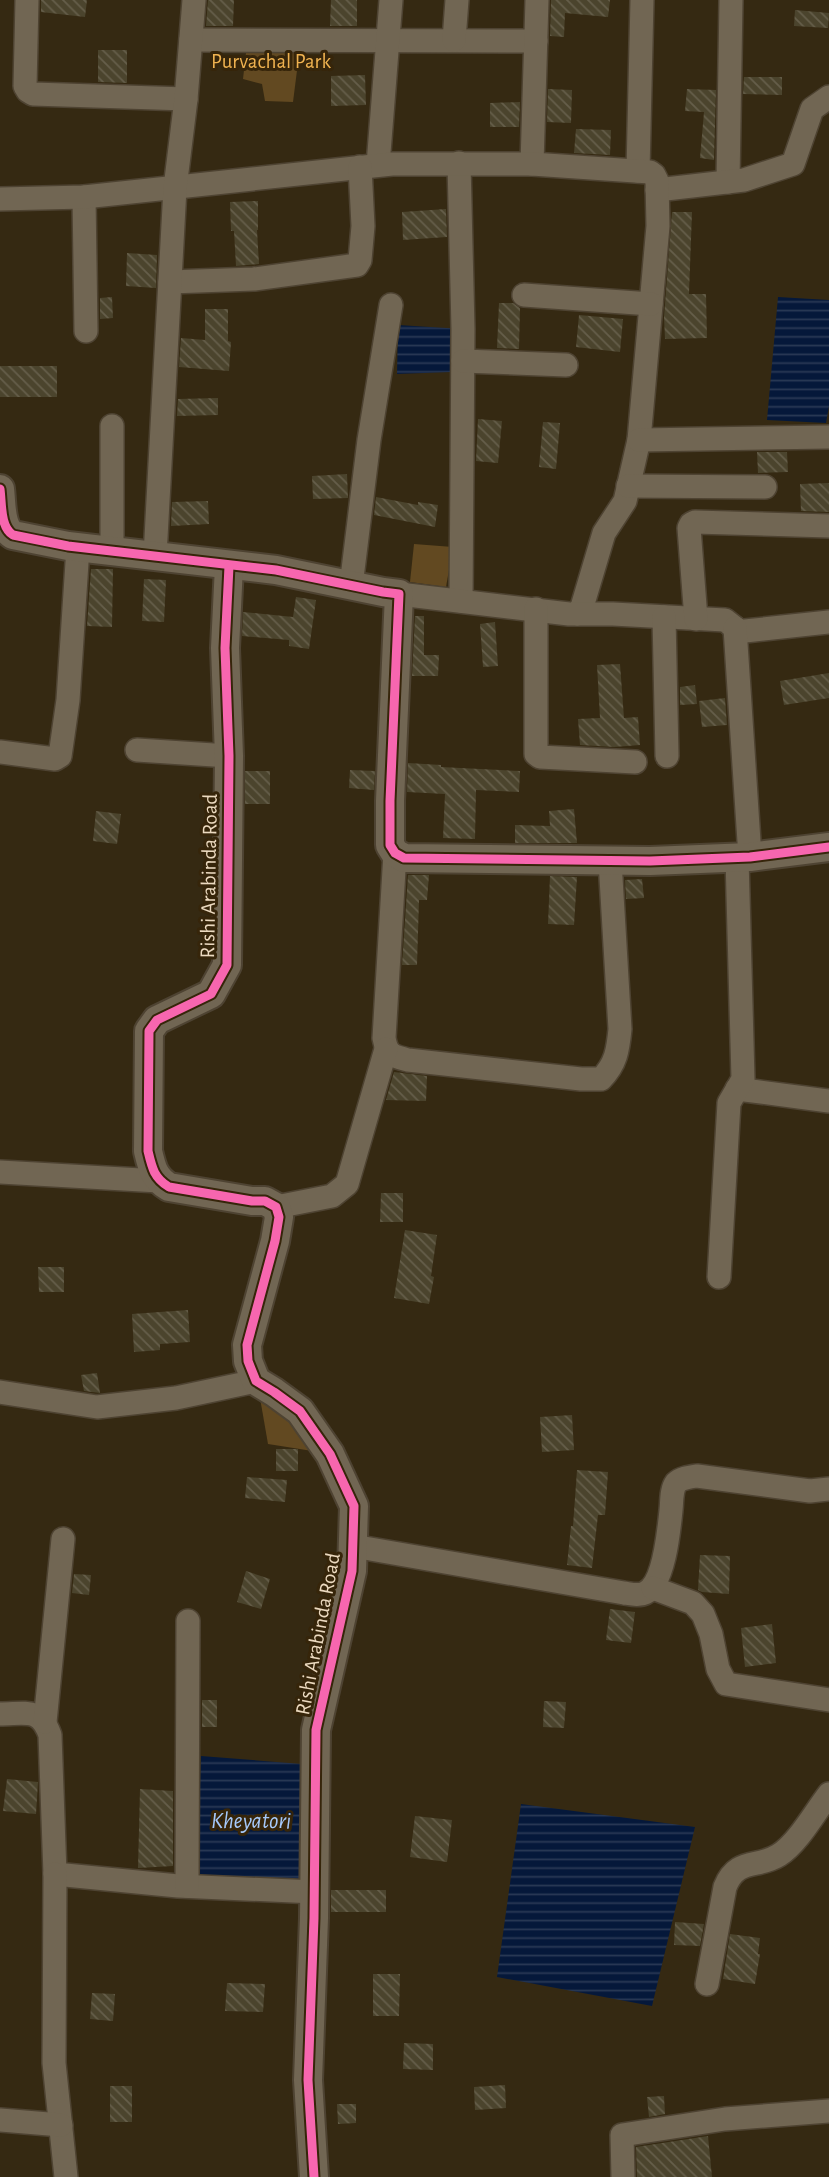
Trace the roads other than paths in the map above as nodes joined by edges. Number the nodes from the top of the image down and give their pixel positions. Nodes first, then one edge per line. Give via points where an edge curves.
1 (27, 0) edge
2 (194, 0) edge
3 (391, 0) edge
4 (457, 0) edge
5 (537, 0) edge
6 (642, 0) edge
7 (732, 0) edge
8 (191, 40) junction
9 (389, 40) junction
10 (454, 40) junction
11 (536, 41) junction
12 (829, 97) edge
13 (186, 99) junction
14 (459, 163) junction
15 (532, 164) junction
16 (369, 166) junction
17 (638, 171) junction
18 (727, 183) junction
19 (175, 188) junction
20 (657, 190) junction
21 (84, 197) junction
22 (0, 199) edge
23 (170, 282) junction
24 (524, 295) dead end
25 (651, 304) junction
26 (391, 305) dead end
27 (86, 331) dead end
28 (463, 361) junction
29 (566, 365) dead end
30 (112, 426) dead end
31 (829, 437) edge
32 (639, 440) junction
33 (628, 486) junction
34 (765, 487) dead end
35 (0, 489) edge
36 (829, 526) edge
37 (78, 547) junction
38 (112, 551) junction
39 (155, 556) junction
40 (229, 566) junction
41 (351, 586) junction
42 (399, 594) junction
43 (460, 601) junction
44 (536, 609) junction
45 (577, 614) junction
46 (663, 617) junction
47 (696, 619) junction
48 (829, 622) edge
49 (735, 628) junction
50 (137, 750) dead end
51 (0, 752) edge
52 (229, 756) junction
53 (667, 756) dead end
54 (635, 762) dead end
55 (829, 848) edge
56 (395, 853) junction
57 (744, 858) junction
58 (610, 861) junction
59 (386, 1049) junction
60 (737, 1089) junction
61 (829, 1101) edge
62 (0, 1172) edge
63 (159, 1181) junction
64 (276, 1207) junction
65 (719, 1277) dead end
66 (256, 1381) junction
67 (0, 1392) edge
68 (829, 1489) edge
69 (64, 1539) dead end
70 (353, 1546) junction
71 (653, 1588) junction
72 (188, 1621) dead end
73 (829, 1700) edge
74 (0, 1714) edge
75 (46, 1722) junction
76 (829, 1794) edge
77 (55, 1874) junction
78 (187, 1886) junction
79 (315, 1892) junction
80 (707, 1984) dead end
81 (829, 2111) edge
82 (0, 2120) edge
83 (61, 2125) junction
84 (66, 2177) edge
85 (314, 2177) edge
86 (623, 2177) edge

1 - 13 street via 28,91
2 - 8 street
3 - 9 street
4 - 10 street
5 - 11 street
6 - 17 street
7 - 18 street
8 - 9 street
8 - 13 street
9 - 10 street
9 - 16 street
10 - 11 street
11 - 15 street
12 - 18 street via 812,109 793,164
13 - 19 street
14 - 15 street
14 - 16 street
14 - 28 street
15 - 17 street
16 - 19 street
16 - 23 street via 357,265 254,279
17 - 20 street via 654,175
18 - 20 street
19 - 21 street
19 - 23 street
20 - 25 street
21 - 22 street
21 - 27 street
23 - 39 street
24 - 25 street
25 - 32 street
26 - 41 street
28 - 29 street
28 - 43 street
30 - 38 street
31 - 32 street
32 - 33 street
33 - 34 street
33 - 45 street via 620,510 604,533
35 - 37 street via 7,532
36 - 47 street via 691,524
37 - 38 street
37 - 51 street via 61,756
38 - 39 street
39 - 40 street
40 - 41 street via 276,570
40 - 52 street, Rishi Arabinda Road via 225,648
41 - 42 street
42 - 43 street
42 - 56 street via 390,800 390,845
43 - 44 street
44 - 45 street
44 - 54 street via 536,754
45 - 46 street
46 - 47 street
46 - 53 street
47 - 49 street via 725,620
48 - 49 street via 745,631
49 - 57 street
50 - 52 street
52 - 63 street, Rishi Arabinda Road via 227,965 211,994 157,1020 149,1031 148,1152
55 - 57 street
56 - 58 street via 404,858
56 - 59 street
57 - 58 street
57 - 60 street via 743,1079
58 - 59 street via 620,1029 618,1053 601,1079 408,1060
59 - 64 street via 347,1184 332,1196
60 - 61 street
60 - 65 street via 729,1103
62 - 63 street
63 - 64 street
64 - 66 street via 275,1241 247,1345
66 - 67 street via 97,1408
66 - 70 street, Rishi Arabinda Road via 300,1411 330,1454 354,1506
68 - 71 street via 810,1491 697,1476 682,1479 673,1492
69 - 75 street
70 - 71 street via 624,1593 642,1594
70 - 79 street, Rishi Arabinda Road via 352,1571 316,1730
71 - 73 street via 693,1603 703,1614 726,1684
72 - 78 street
74 - 75 street via 37,1715
75 - 77 street
76 - 80 street via 782,1854 730,1874
77 - 78 street
77 - 83 street via 54,2063
78 - 79 street
79 - 85 street, Rishi Arabinda Road via 308,2080
81 - 86 street via 725,2119 622,2135
82 - 83 street
83 - 84 street

